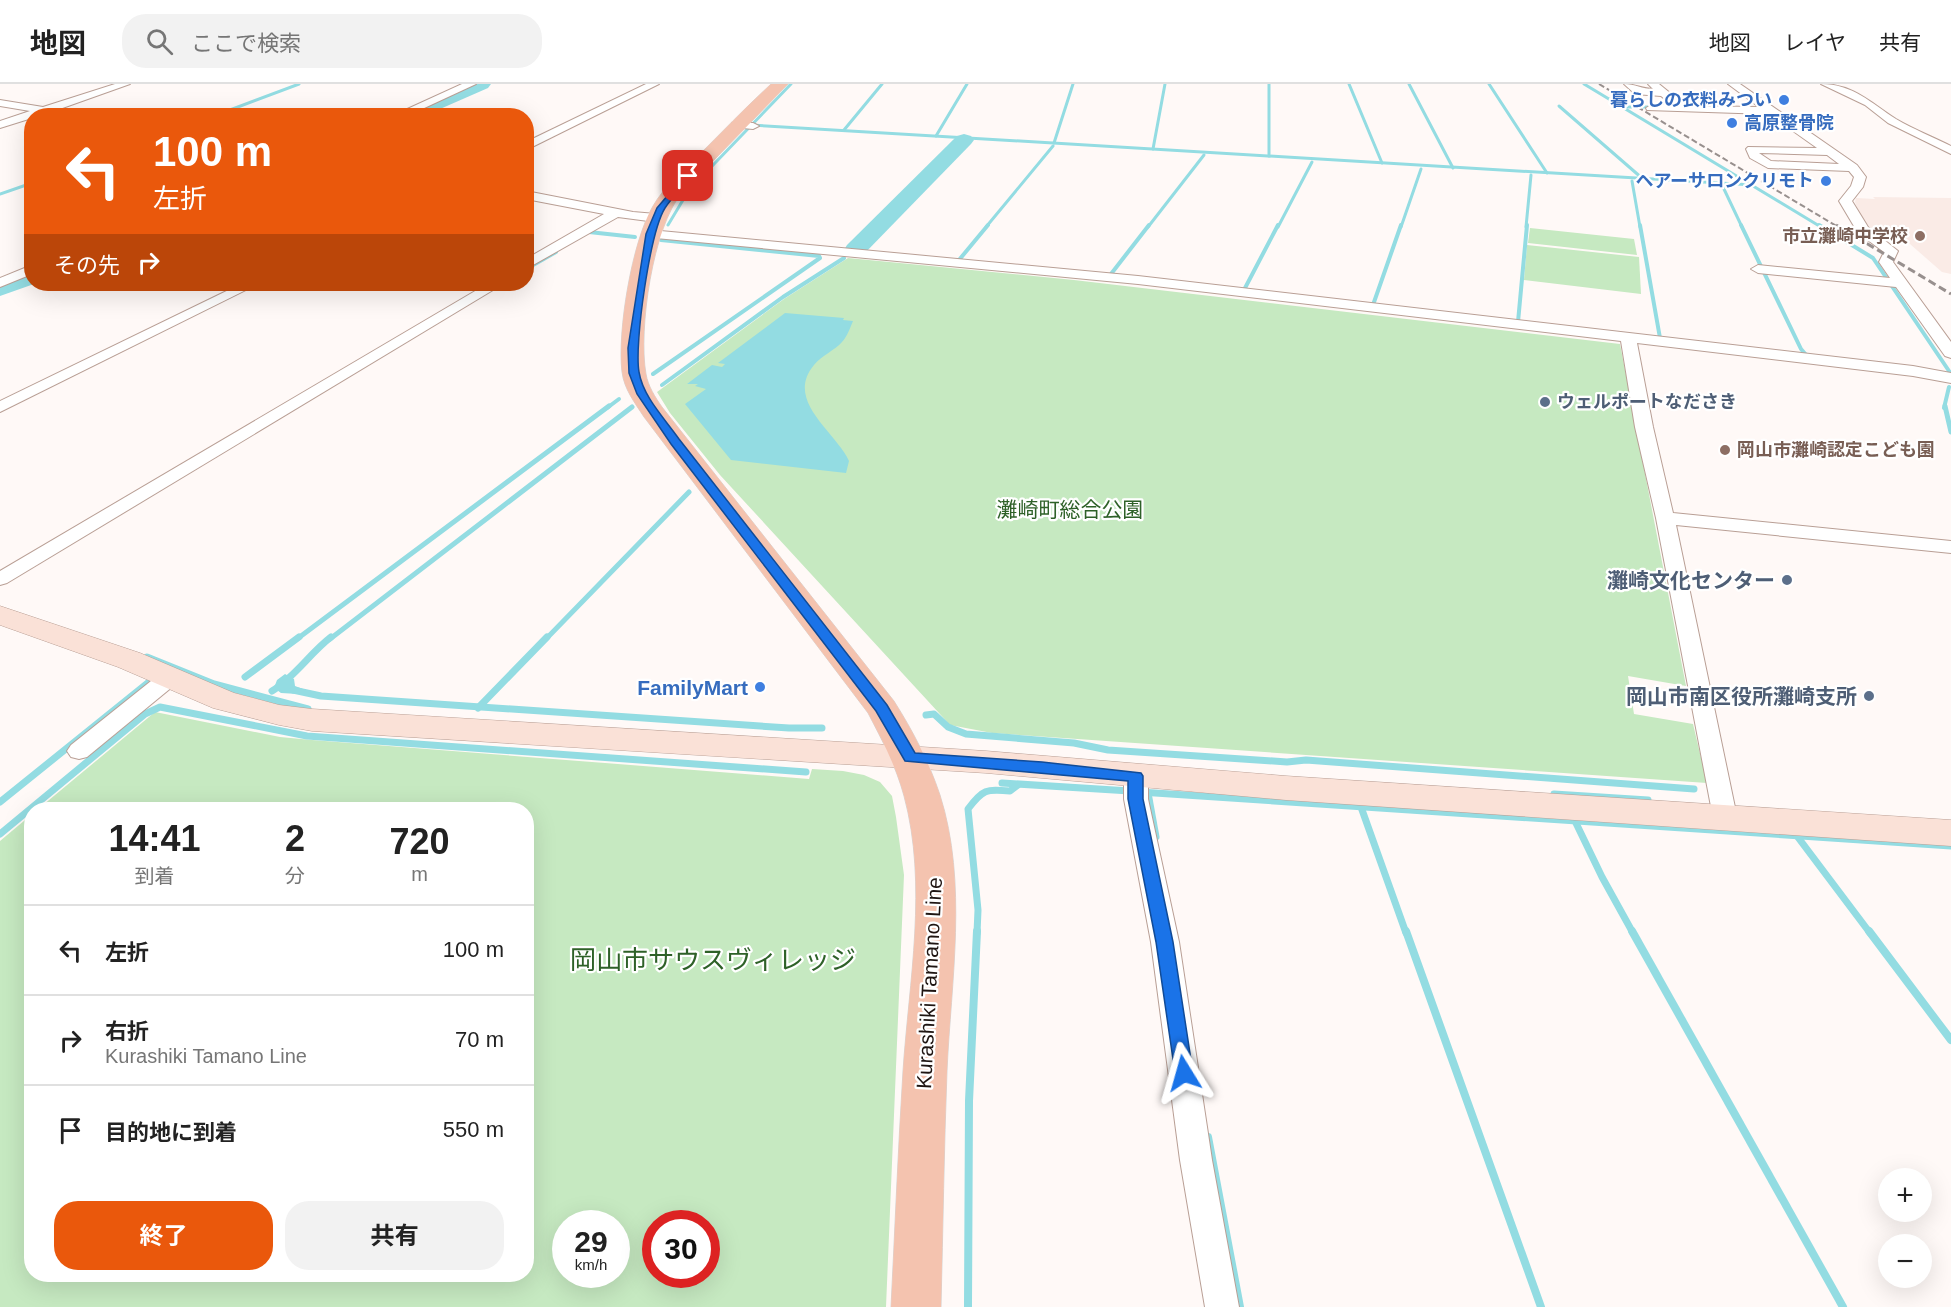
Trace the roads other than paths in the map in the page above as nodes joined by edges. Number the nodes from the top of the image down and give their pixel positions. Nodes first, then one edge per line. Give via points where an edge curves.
1 (125, 84) edge
2 (471, 84) edge
3 (654, 84) edge
4 (780, 84) edge
5 (1629, 84) edge
6 (1653, 84) edge
7 (1733, 84) edge
8 (1826, 84) edge
9 (1664, 93) junction
10 (0, 103) edge
11 (29, 108) edge
12 (47, 108) edge
13 (416, 108) edge
14 (1651, 108) dead end
15 (1683, 109) junction
16 (1772, 111) junction
17 (24, 116) edge
18 (0, 125) edge
19 (534, 143) edge
20 (1951, 151) edge
21 (1830, 152) junction
22 (1853, 168) junction
23 (534, 198) edge
24 (615, 213) junction
25 (653, 226) junction
26 (534, 260) edge
27 (1761, 269) dead end
28 (24, 272) edge
29 (1894, 282) junction
30 (0, 283) edge
31 (237, 291) edge
32 (484, 291) edge
33 (1628, 338) junction
34 (1951, 353) edge
35 (1951, 378) edge
36 (0, 407) edge
37 (1665, 518) junction
38 (1951, 547) edge
39 (0, 579) edge
40 (0, 615) edge
41 (170, 678) junction
42 (80, 751) dead end
43 (910, 757) junction
44 (1136, 786) junction
45 (1725, 817) junction
46 (1951, 832) edge
47 (916, 1307) edge
48 (1222, 1307) edge

1 - 12 street
2 - 13 street
3 - 19 street
4 - 25 main road, Kurashiki Tamano Line via 745,126 675,190
5 - 9 street via 1640,92
6 - 9 street
7 - 16 street
8 - 20 street via 1869,103 1893,121
9 - 15 street
10 - 11 street
14 - 15 street
15 - 16 street
16 - 21 street
17 - 18 street
21 - 22 street
21 - 22 street via 1752,149 1754,156 1767,164
22 - 29 street via 1860,177 1845,201 1863,230 1891,251 1886,261
23 - 24 street
24 - 25 street
24 - 26 street
25 - 33 street
25 - 43 main road, Kurashiki Tamano Line via 633,348 634,373 642,394 668,433 882,708
27 - 29 street
28 - 30 street
29 - 34 street
31 - 36 street
32 - 39 street
33 - 35 street
33 - 37 street
37 - 38 street
37 - 45 street
40 - 41 street
41 - 42 street
41 - 43 street via 250,709 312,720
43 - 44 street
43 - 47 main road, Kurashiki Tamano Line via 930,830 936,901
44 - 45 street
44 - 48 street via 1165,942 1196,1160
45 - 46 street

